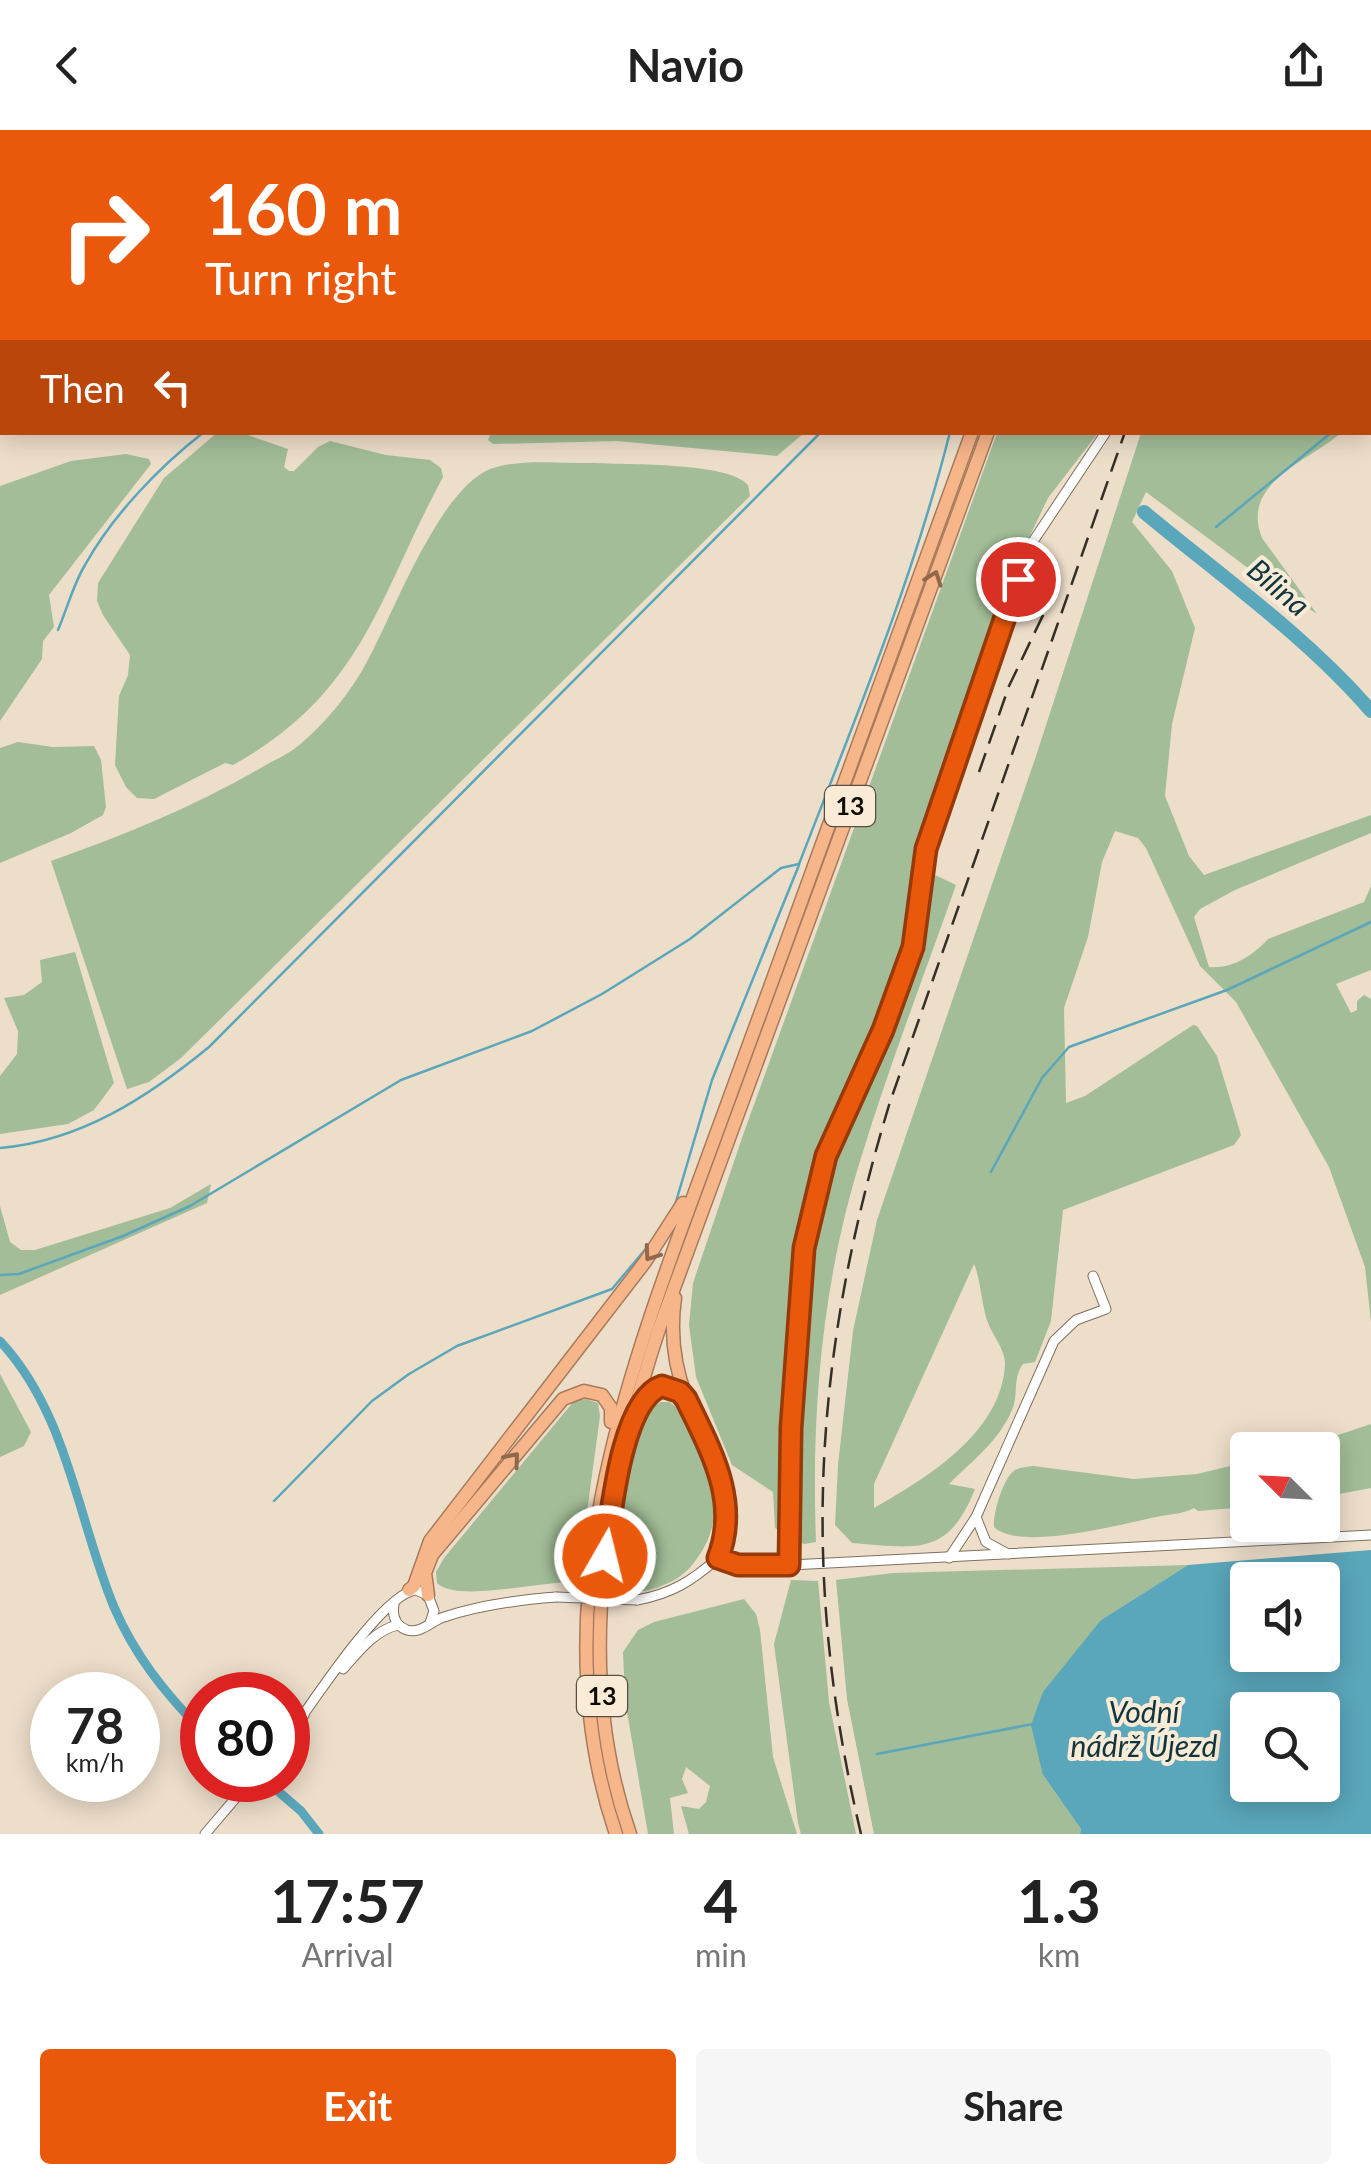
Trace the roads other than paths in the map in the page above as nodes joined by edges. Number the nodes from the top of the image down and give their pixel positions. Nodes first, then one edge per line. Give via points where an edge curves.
1 (1104, 435) edge
2 (973, 443) edge
3 (715, 1138) junction
4 (681, 1266) junction
5 (1093, 1276) dead end
6 (686, 1399) junction
7 (612, 1469) junction
8 (976, 1517) junction
9 (1371, 1535) edge
10 (1010, 1556) junction
11 (718, 1558) junction
12 (949, 1558) junction
13 (789, 1565) junction
14 (409, 1590) junction
15 (431, 1601) junction
16 (394, 1603) junction
17 (464, 1610) junction
18 (430, 1623) junction
19 (398, 1625) junction
20 (310, 1706) edge
21 (310, 1708) edge
22 (233, 1802) edge
23 (205, 1834) edge
24 (616, 1834) edge
25 (630, 1834) edge

1 - 13 street via 1030,546 926,849 918,924 904,974 826,1156 804,1248
2 - 3 highway, 13
4 -> 2 highway, 13
3 - 7 highway, 13 via 646,1326
3 -> 14 highway via 674,1220 430,1541
4 - 6 highway via 672,1334
4 - 7 highway, 13
5 - 8 street via 1106,1309 1076,1320 1054,1342
6 - 7 highway via 662,1386 648,1394
6 - 11 highway via 727,1502
15 -> 7 highway via 425,1574 432,1555 572,1394 602,1395 611,1408
7 - 24 highway, 13 via 591,1576 588,1665 594,1736
7 - 25 highway, 13 via 600,1666 613,1770
8 - 10 street via 986,1542
8 - 12 street
9 - 10 street
10 - 12 street
11 - 13 street via 738,1565
11 - 17 street, bridge via 665,1595 514,1600
12 - 13 street
14 - 15 street
14 - 16 street
15 - 17 street via 442,1610
15 - 18 street
16 - 19 street
16 - 20 street
17 - 18 street
18 - 19 street via 413,1631
19 - 21 street via 366,1644
22 - 23 street

